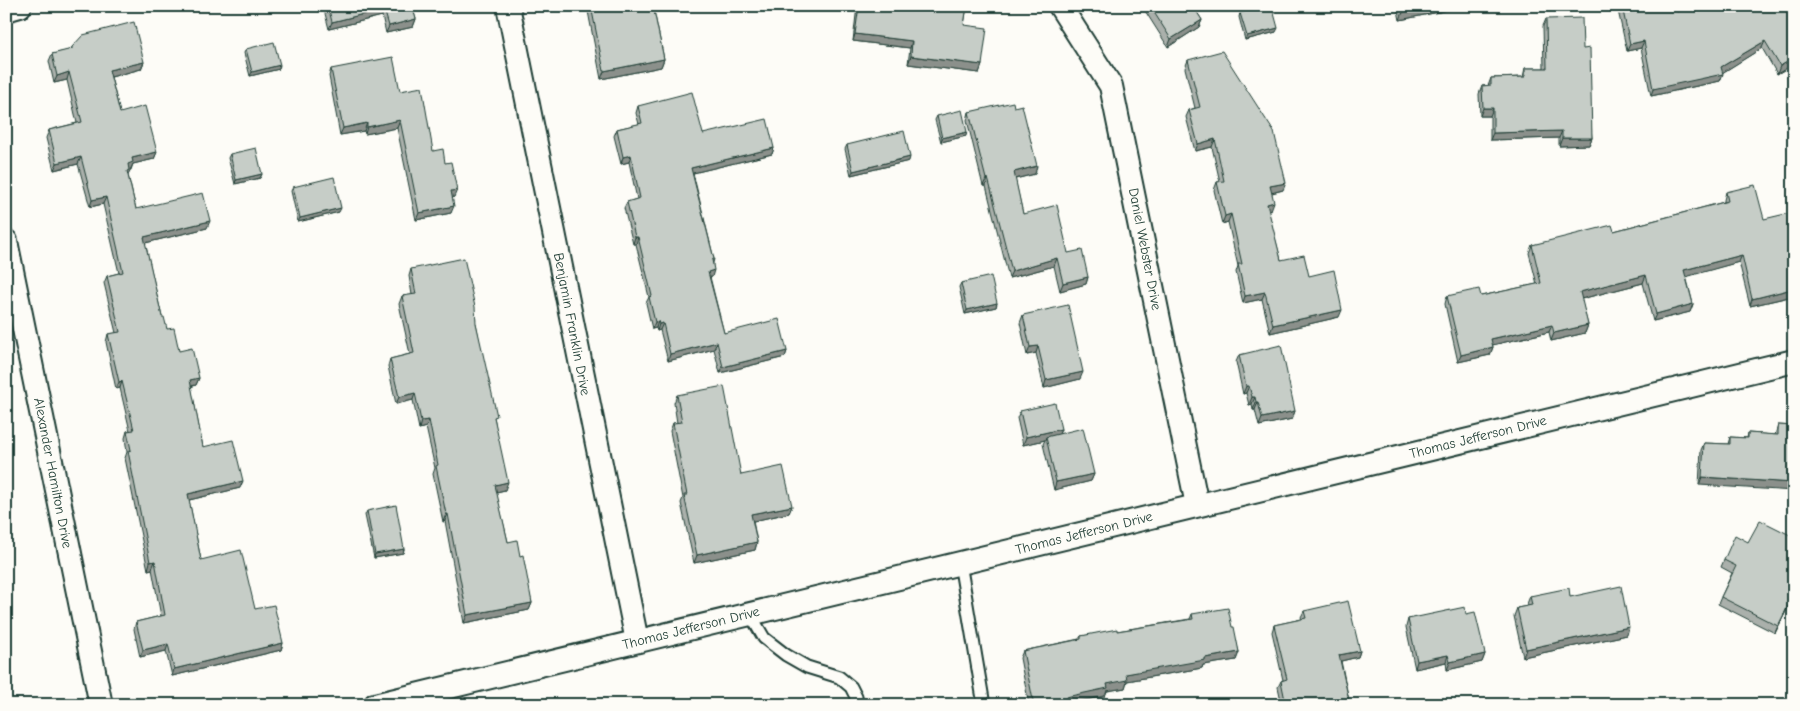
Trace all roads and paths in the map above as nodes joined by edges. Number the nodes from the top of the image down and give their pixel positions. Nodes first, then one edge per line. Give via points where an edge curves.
1 (20, 6) edge
2 (508, 6) edge
3 (1060, 6) edge
4 (6, 10) edge
5 (6, 241) edge
6 (1794, 361) edge
7 (1197, 506) junction
8 (960, 563) junction
9 (750, 614) junction
10 (637, 641) junction
11 (100, 705) edge
12 (375, 705) edge
13 (857, 705) edge
14 (984, 705) edge

1 - 4 street
2 - 10 street, Benjamin Franklin Drive
3 - 7 street, Daniel Webster Drive via 1111,86
5 - 11 street, Alexander Hamilton Drive
6 - 7 street, Thomas Jefferson Drive
7 - 8 street, Thomas Jefferson Drive
8 - 9 street, Thomas Jefferson Drive
8 - 14 lane
9 - 10 street, Thomas Jefferson Drive
9 - 13 lane via 764,638 786,655 807,667 839,677 851,687
10 - 12 street, Thomas Jefferson Drive

